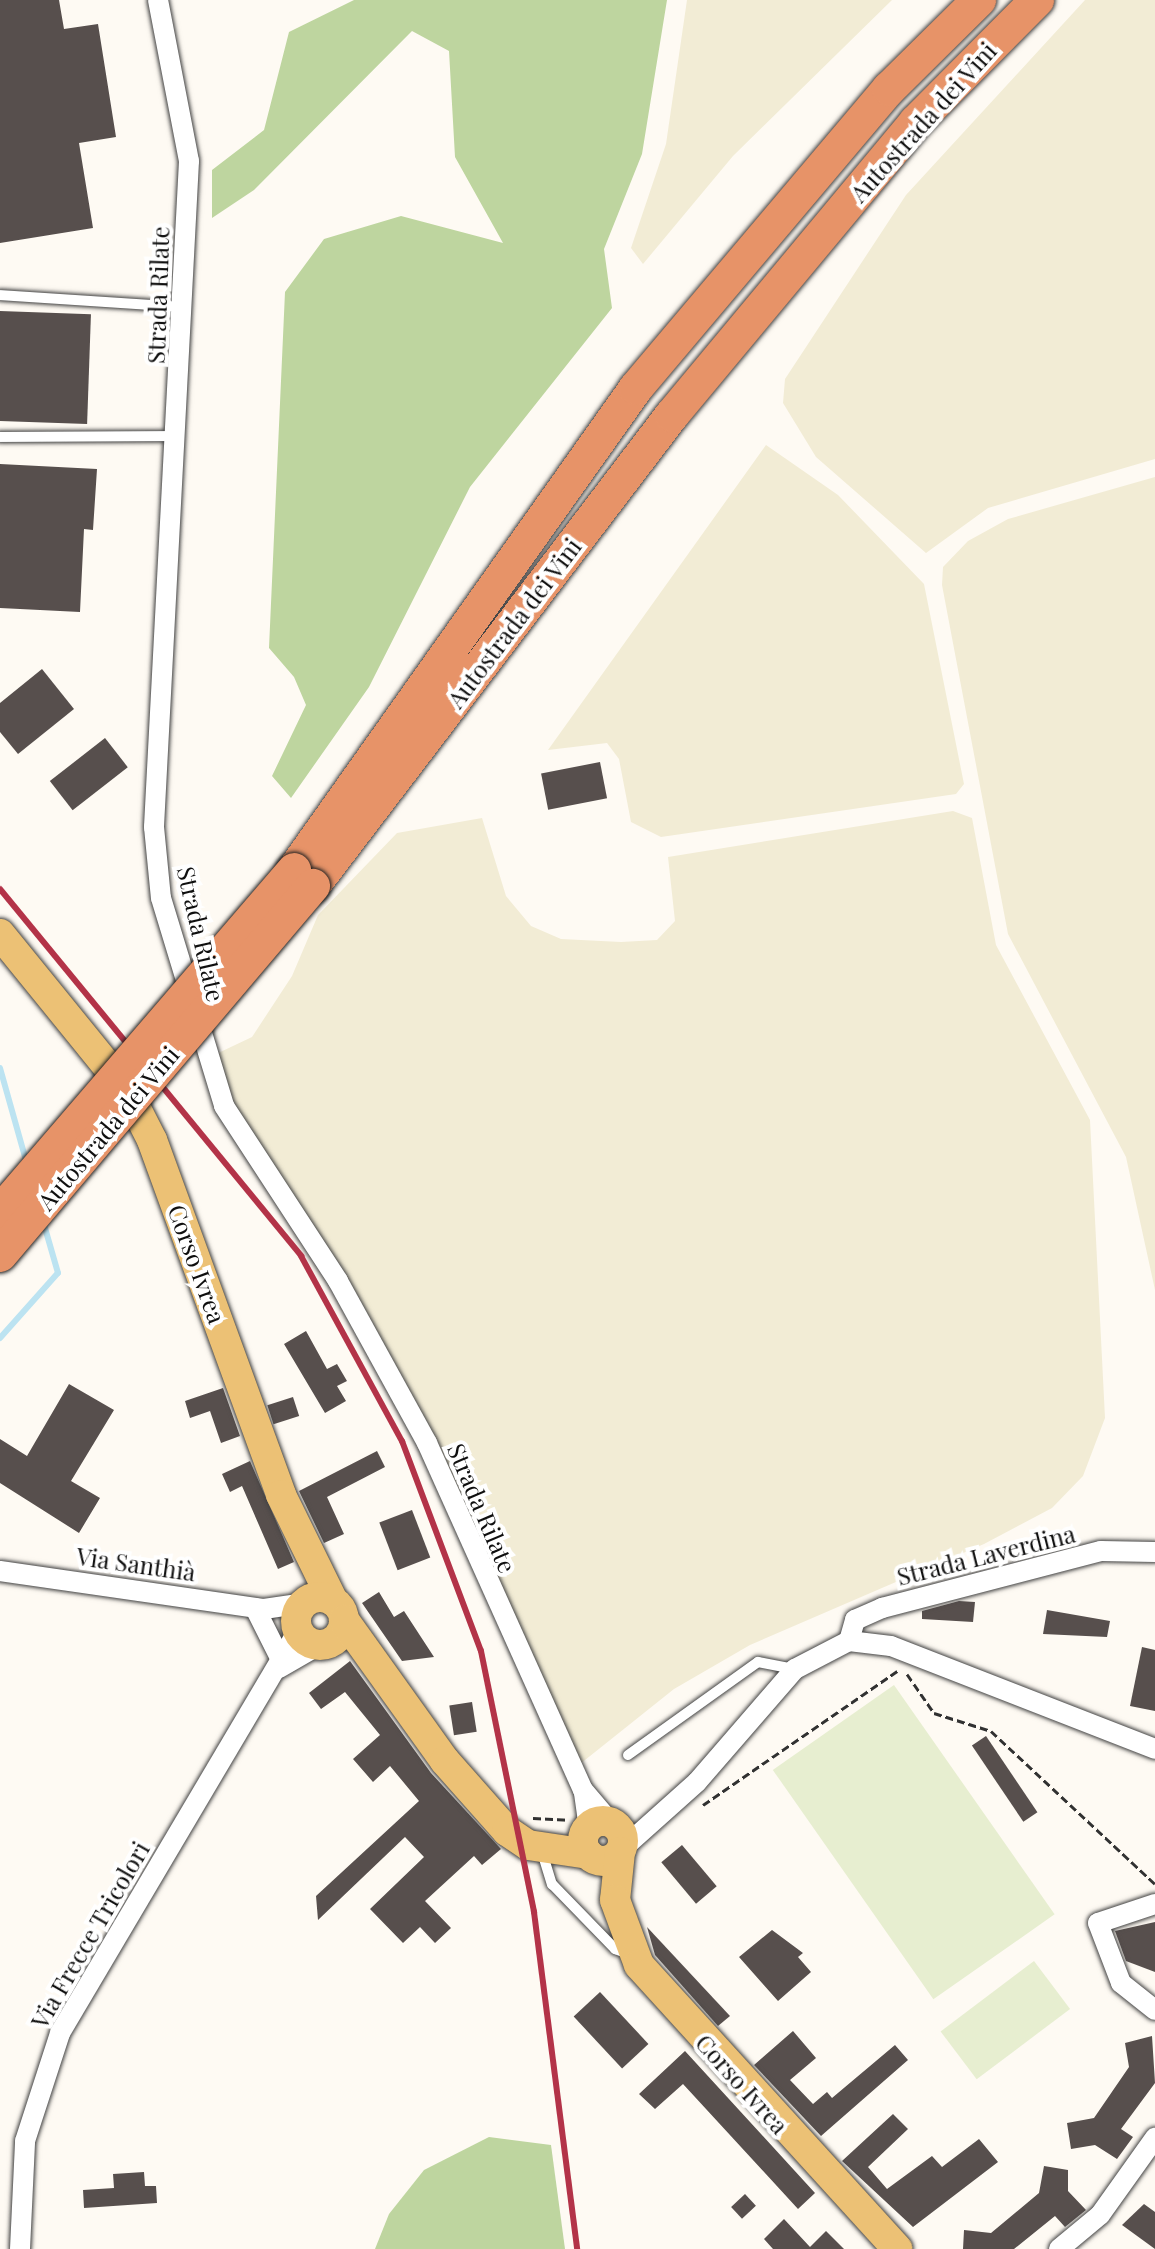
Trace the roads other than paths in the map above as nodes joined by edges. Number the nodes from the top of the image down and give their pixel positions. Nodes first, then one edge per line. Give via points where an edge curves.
1 (158, 0) edge
2 (979, 0) edge
3 (1037, 0) edge
4 (0, 295) edge
5 (183, 307) junction
6 (177, 436) junction
7 (0, 437) edge
8 (303, 878) junction
9 (0, 934) edge
10 (0, 1212) edge
11 (0, 1255) edge
12 (1155, 1552) edge
13 (0, 1571) edge
14 (260, 1608) junction
15 (317, 1621) junction
16 (849, 1641) junction
17 (278, 1665) junction
18 (795, 1669) junction
19 (434, 1739) junction
20 (1155, 1749) edge
21 (628, 1755) dead end
22 (600, 1837) junction
23 (538, 1847) junction
24 (1155, 1904) edge
25 (633, 1955) junction
26 (1155, 2010) edge
27 (1155, 2138) edge
28 (20, 2249) edge
29 (897, 2249) edge
30 (1059, 2249) edge

1 - 5 street, Strada Rilate via 189,161
2 - 8 highway, Autostrada dei Vini via 889,89 636,388
3 - 8 highway, Autostrada dei Vini via 916,122 672,415
4 - 5 lane
5 - 6 street, Strada Rilate
6 - 7 lane
6 - 22 street, Strada Rilate via 154,827 161,898 210,1072 242,1140 338,1281 427,1443
8 - 10 highway, Autostrada dei Vini, bridge
8 - 11 highway, Autostrada dei Vini, bridge
9 - 15 main road, Corso Ivrea via 126,1089 152,1140 311,1558
12 - 16 street, Strada Laverdina via 1101,1551 882,1608 855,1620
13 - 14 street, Via Santhià
14 - 15 street, Via Santhià
14 - 17 street
15 - 17 street, Via Frecce Tricolori
15 - 19 main road via 374,1659
16 - 18 street, Strada Laverdina
16 - 20 street via 891,1646
17 - 28 street, Via Frecce Tricolori via 60,2033 25,2141
18 - 21 lane via 758,1662
18 - 22 street, Strada Laverdina via 654,1822
19 - 22 main road via 527,1828
19 - 23 main road via 507,1831
22 - 23 main road
22 - 25 main road, Corso Ivrea
23 - 25 lane via 552,1884 615,1949
24 - 26 street via 1098,1923 1121,1983
25 - 29 main road, Corso Ivrea via 762,2108
27 - 30 street via 1100,2215

